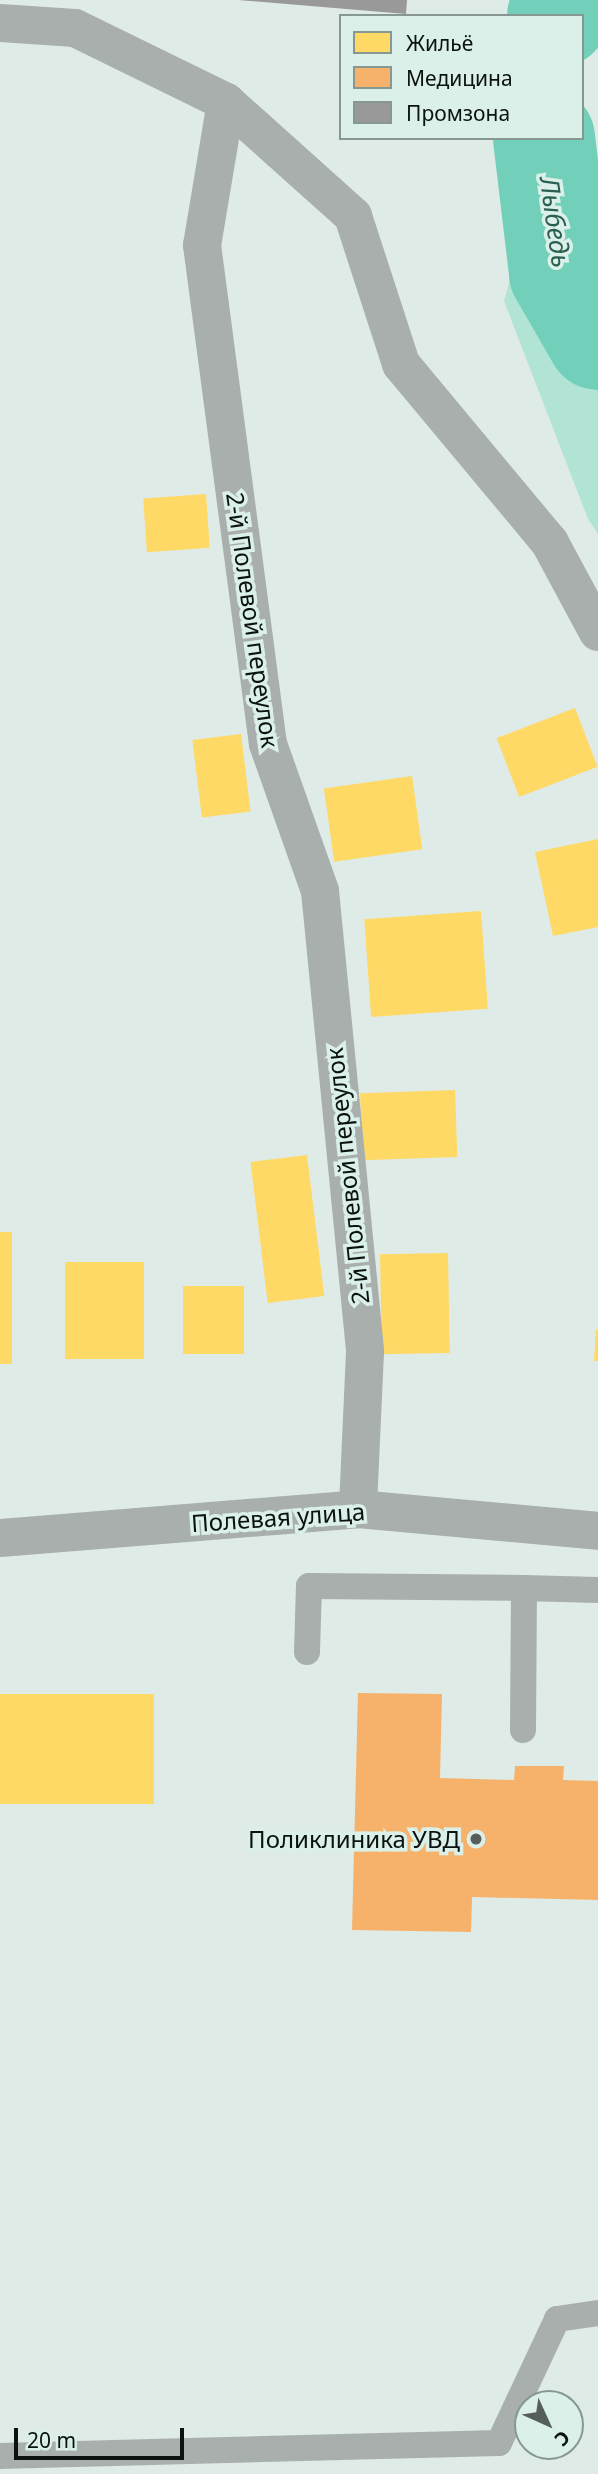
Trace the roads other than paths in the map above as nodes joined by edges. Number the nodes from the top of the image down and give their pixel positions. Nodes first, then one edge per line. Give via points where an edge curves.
1 (0, 23) edge
2 (226, 102) junction
3 (598, 632) edge
4 (358, 1509) junction
5 (598, 1531) edge
6 (0, 1538) edge
7 (524, 1588) junction
8 (598, 1590) edge
9 (307, 1652) dead end
10 (523, 1730) dead end
11 (598, 2314) edge
12 (0, 2456) edge

1 - 2 street via 75,28
2 - 3 street via 353,216 401,364 550,543
2 - 4 street, 2-й Полевой переулок via 202,245 268,744 320,891 365,1352
4 - 5 street, Полевая улица
4 - 6 street, Полевая улица
7 - 8 lane
7 - 9 lane via 309,1586
7 - 10 lane
11 - 12 lane via 556,2319 499,2443

